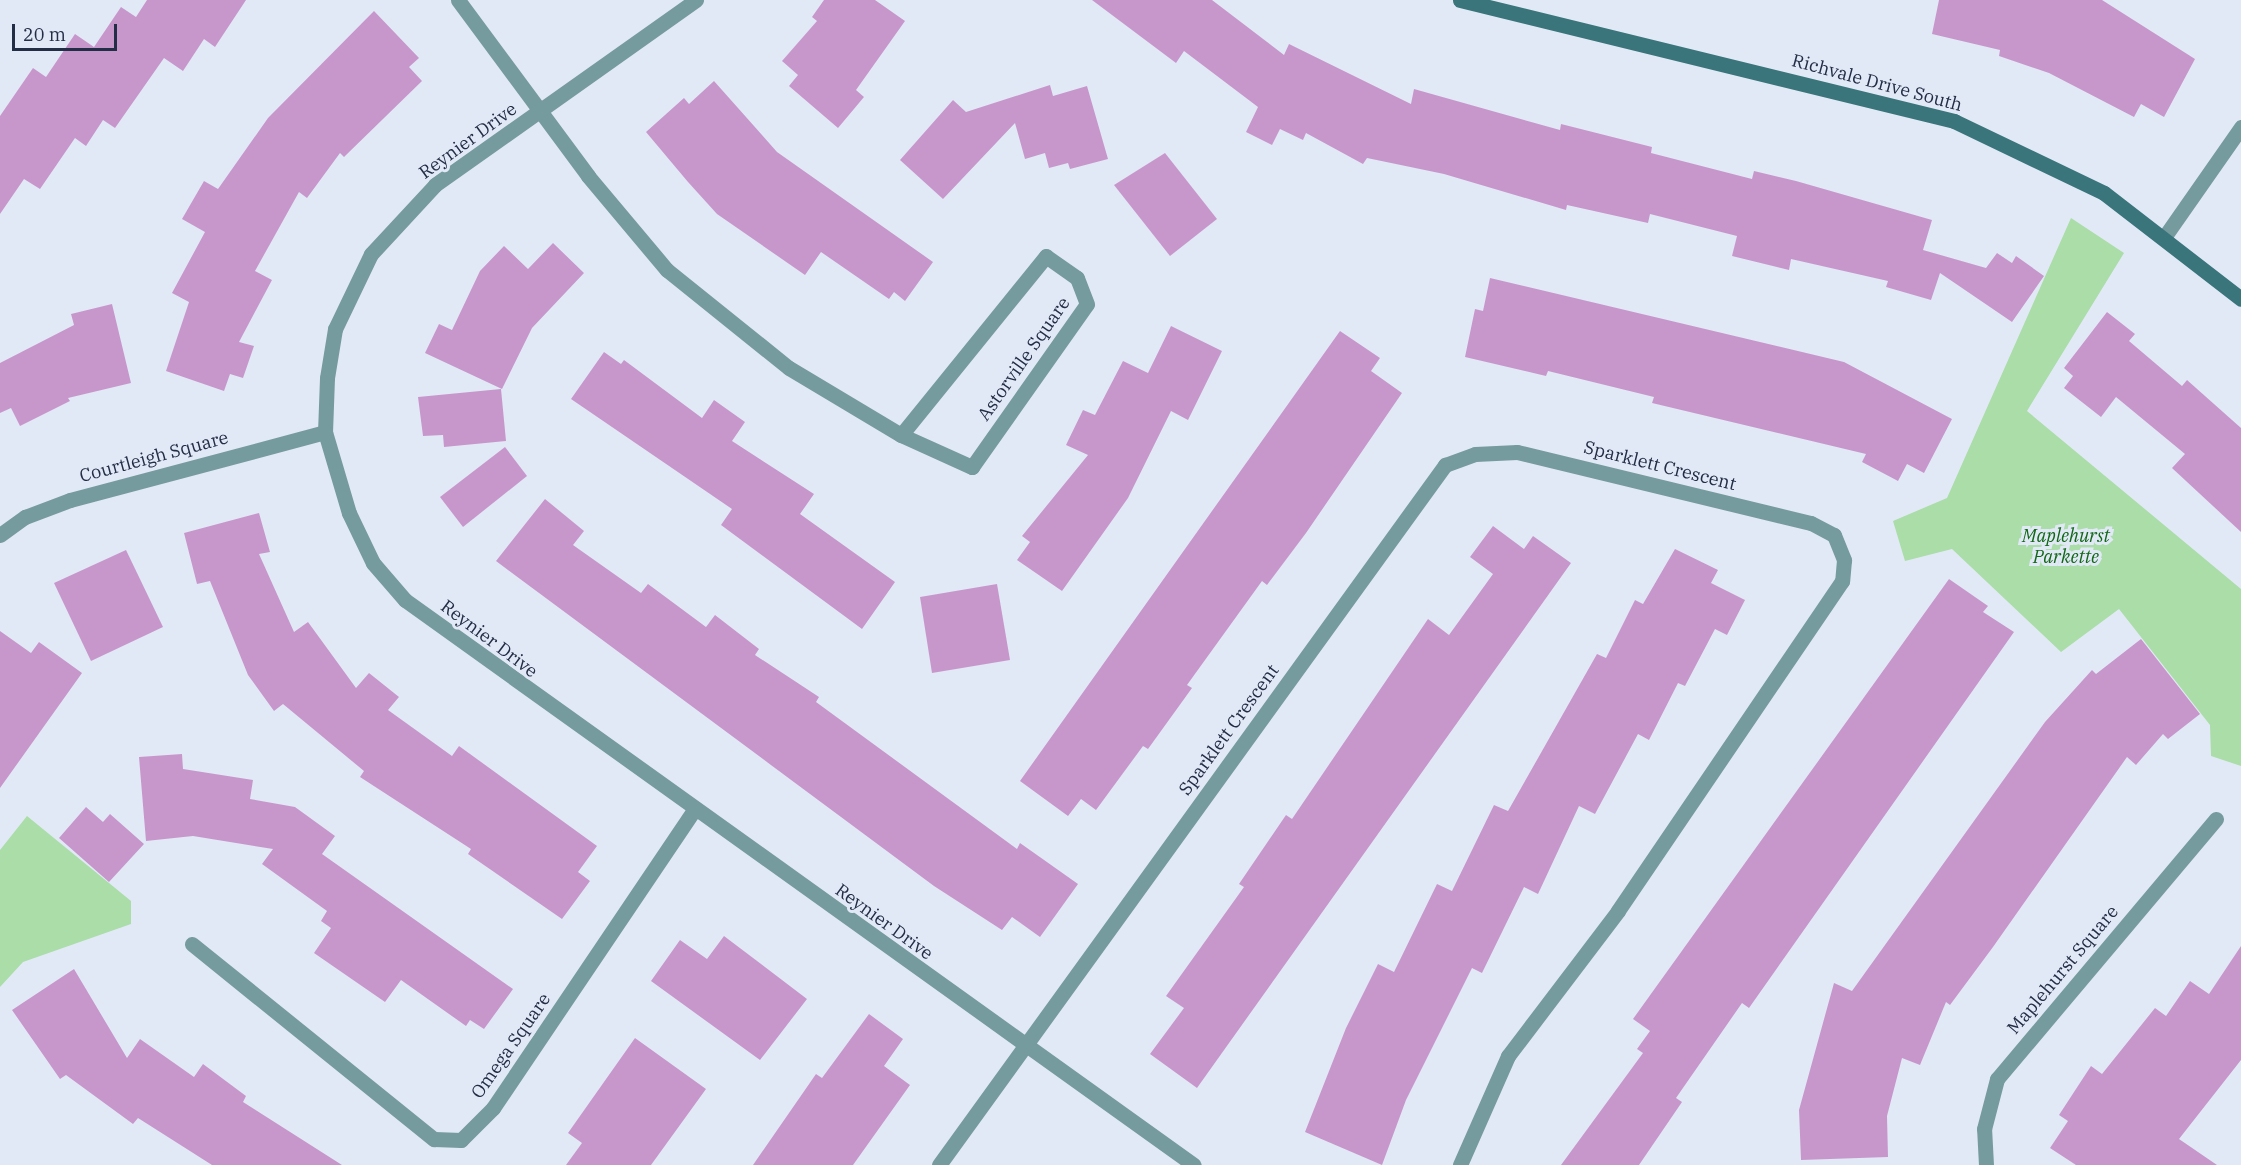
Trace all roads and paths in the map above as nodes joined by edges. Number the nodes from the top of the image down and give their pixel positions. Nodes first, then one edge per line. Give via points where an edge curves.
1 (458, 0) edge
2 (696, 0) edge
3 (1460, 0) edge
4 (541, 114) junction
5 (2241, 127) edge
6 (2165, 236) junction
7 (2241, 299) edge
8 (326, 432) junction
9 (902, 435) junction
10 (0, 535) edge
11 (695, 809) junction
12 (2216, 819) dead end
13 (192, 944) dead end
14 (1021, 1044) junction
15 (939, 1165) edge
16 (1194, 1165) edge
17 (1460, 1165) edge
18 (1986, 1165) edge

1 - 4 street
2 - 4 street, Reynier Drive
3 - 6 street, Richvale Drive South via 1954,121 2062,170
4 - 8 street, Reynier Drive via 435,185 371,254 335,329
4 - 9 street, Astorville Square via 667,270 789,368
5 - 6 street
6 - 7 street, Richvale Drive South
8 - 10 street, Courtleigh Square via 70,500 25,517
8 - 11 street, Reynier Drive via 349,513 373,563 405,600
9 - 9 street, Astorville Square via 972,467 1087,304 1077,278 1046,256
11 - 13 street, Omega Square via 493,1108 461,1140 434,1139
11 - 14 street, Reynier Drive
12 - 18 street, Maplehurst Square via 1997,1079 1984,1129
14 - 15 street, Sparklett Crescent
14 - 16 street, Reynier Drive
14 - 17 street, Sparklett Crescent via 1445,465 1475,454 1518,452 1811,523 1834,535 1844,560 1842,581 1618,911 1508,1056

